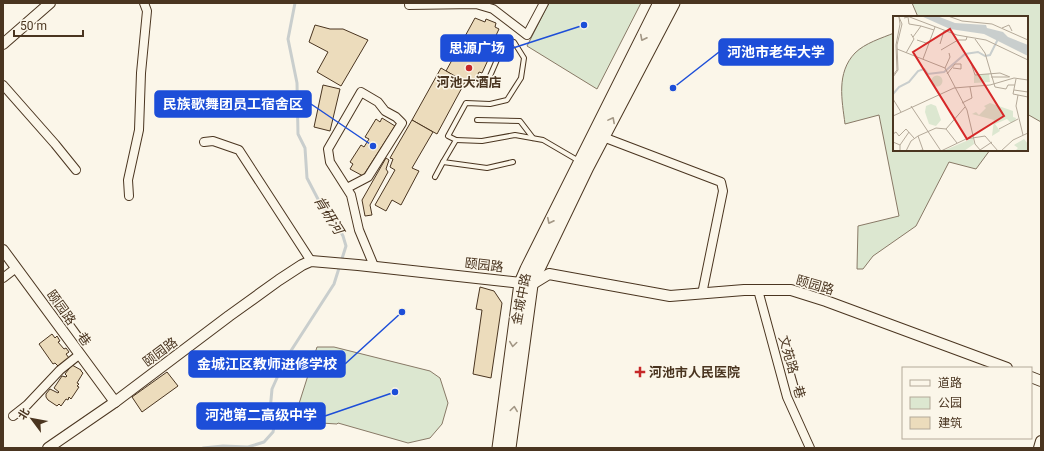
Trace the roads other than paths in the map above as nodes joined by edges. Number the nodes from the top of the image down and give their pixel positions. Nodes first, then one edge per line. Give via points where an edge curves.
1 (50, 3) edge
2 (144, 3) edge
3 (544, 3) edge
4 (660, 3) edge
5 (673, 3) edge
6 (408, 5) dead end
7 (3, 44) edge
8 (487, 83) dead end
9 (3, 85) edge
10 (477, 120) dead end
11 (603, 137) junction
12 (533, 138) junction
13 (456, 140) junction
14 (204, 142) dead end
15 (443, 162) junction
16 (512, 162) dead end
17 (583, 164) junction
18 (76, 170) dead end
19 (435, 177) dead end
20 (347, 188) junction
21 (129, 196) dead end
22 (3, 250) edge
23 (311, 261) junction
24 (374, 266) junction
25 (16, 268) junction
26 (3, 278) edge
27 (526, 284) junction
28 (758, 290) junction
29 (702, 294) junction
30 (80, 354) junction
31 (1004, 367) edge
32 (115, 402) junction
33 (12, 416) dead end
34 (1041, 441) edge
35 (48, 448) edge
36 (499, 448) edge
37 (509, 448) edge
38 (810, 448) edge
39 (1039, 448) edge

1 - 7 street
2 - 21 street via 147,11 139,130 128,180
3 - 6 street via 527,35 493,9 476,4
4 -> 17 main road
11 -> 5 main road
8 - 13 lane via 506,39 514,42 524,58 521,78 507,100 490,104 466,103 448,136
9 - 18 street
10 - 12 lane via 520,121
11 - 17 main road
11 - 29 street via 720,182 723,191
12 - 13 lane via 515,135 482,141
12 - 17 lane via 543,140
13 - 15 lane
14 - 23 street via 213,141 240,150
15 - 16 lane via 487,168
15 - 19 lane
17 - 27 main road, 金城中路 via 526,268
20 - 20 street via 330,162 328,150 361,92 378,102 385,111 402,123 368,177
20 - 24 street via 359,230
22 - 25 street, 颐园路一巷
23 - 24 street, 颐园路
23 - 32 street, 颐园路 via 302,264 229,316
24 - 27 street, 颐园路
25 - 26 street
25 - 30 street, 颐园路一巷
27 - 29 street, 颐园路 via 549,274 670,296
27 -> 36 main road, 金城中路
37 -> 27 main road, 金城中路
28 - 29 street, 颐园路
28 - 31 street, 颐园路 via 791,290
28 - 38 street, 文苑路一巷 via 787,397
30 - 32 street, 颐园路一巷
30 - 33 street
32 - 35 street, 颐园路
34 - 39 street

